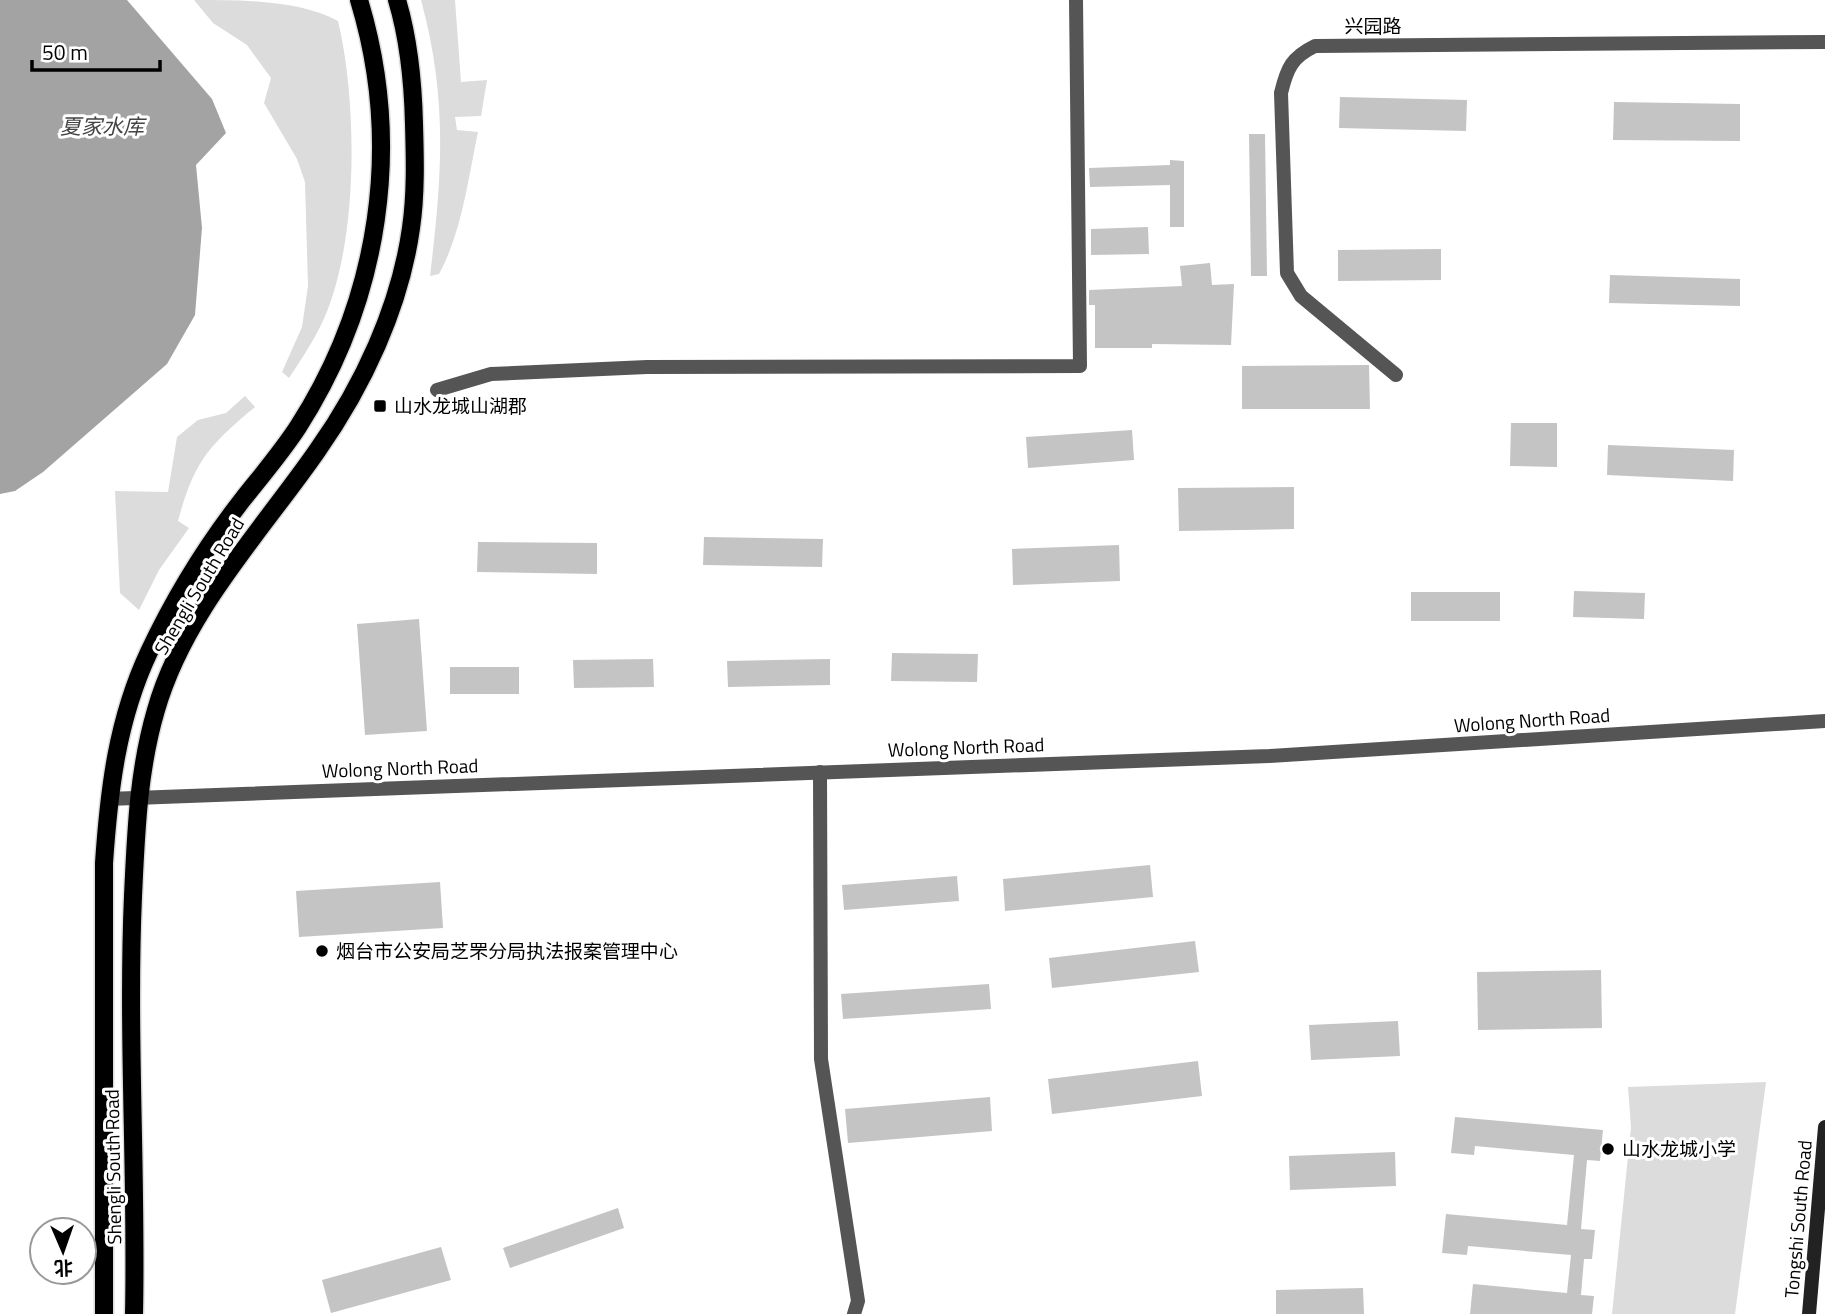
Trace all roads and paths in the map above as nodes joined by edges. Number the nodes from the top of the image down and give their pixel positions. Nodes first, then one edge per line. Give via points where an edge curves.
1 (359, 0) edge
2 (397, 0) edge
3 (1076, 0) edge
4 (1825, 42) edge
5 (1396, 375) dead end
6 (437, 390) dead end
7 (1825, 721) edge
8 (820, 772) junction
9 (138, 798) junction
10 (108, 799) junction
11 (1825, 1127) edge
12 (104, 1314) edge
13 (134, 1314) edge
14 (854, 1314) edge
15 (1809, 1314) edge

1 - 10 main road, Shengli South Road via 379,86 382,188 356,309 300,424 199,562 149,653 118,735
2 - 9 main road, Shengli South Road via 413,85 415,152 411,230 398,281 373,354 345,410 251,537 178,657 157,706
3 - 6 street via 1080,366 647,367 491,374
4 - 5 street, 兴园路 via 1315,46 1296,55 1286,69 1281,93 1287,273 1301,296
7 - 8 street, Wolong North Road via 1269,756
8 - 9 street, Wolong North Road
8 - 14 street via 821,1059 858,1301
9 - 10 street, Wolong North Road
9 - 13 main road, Shengli South Road via 130,961
10 - 12 main road, Shengli South Road via 104,863
11 - 15 main road, Tongshi South Road

